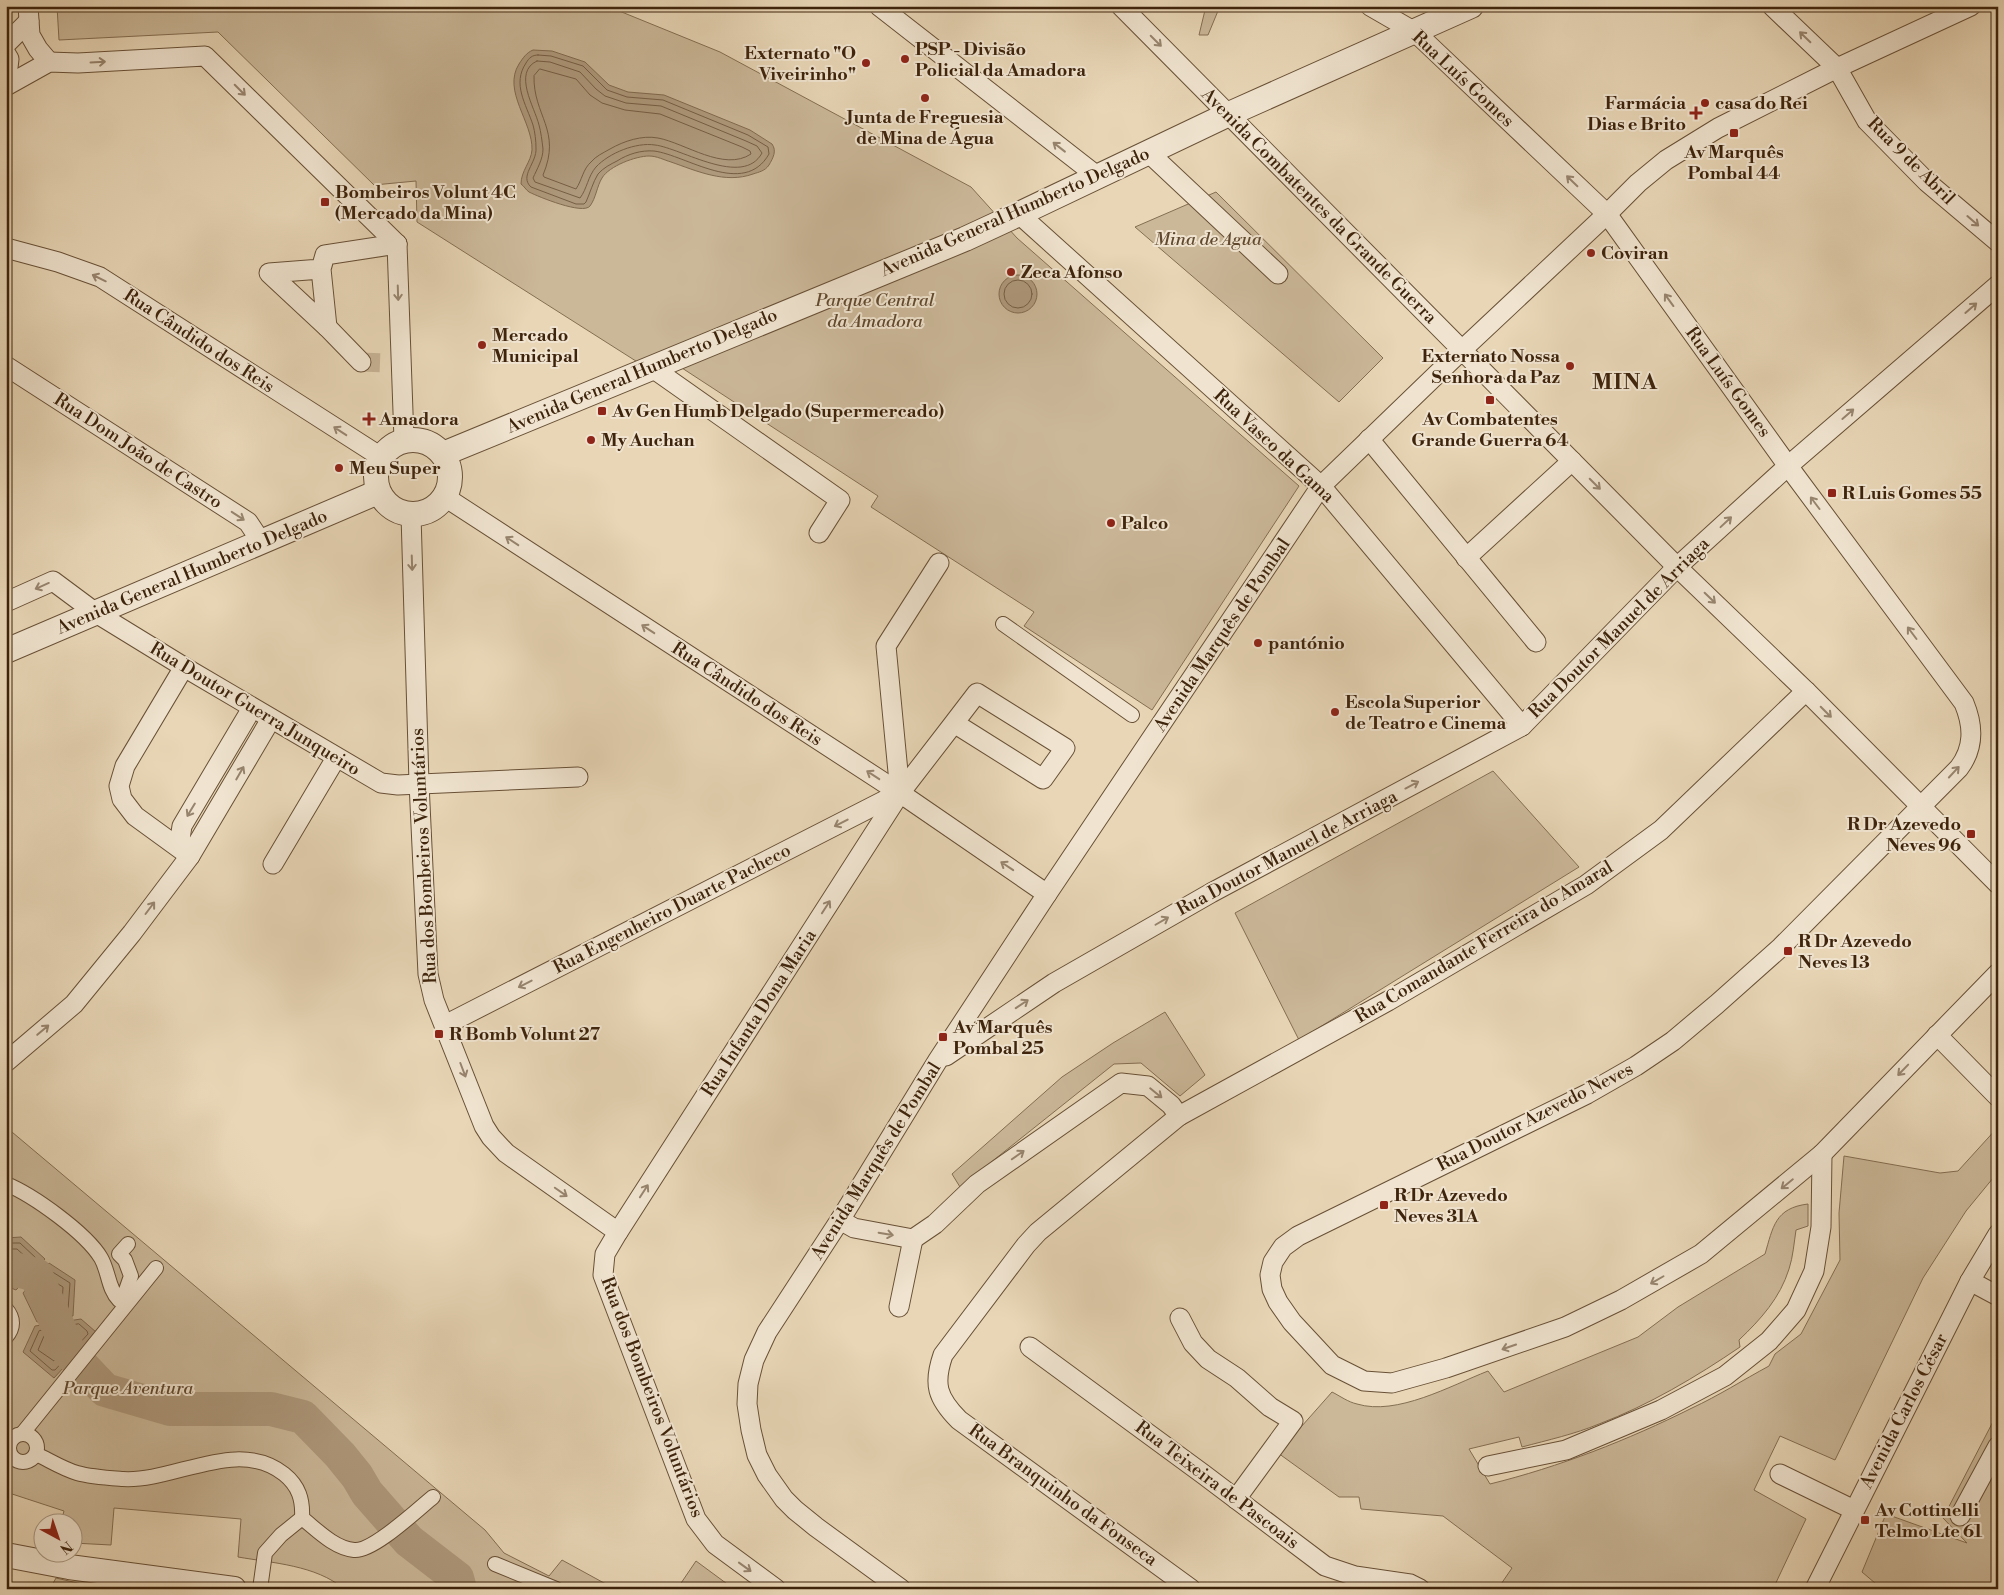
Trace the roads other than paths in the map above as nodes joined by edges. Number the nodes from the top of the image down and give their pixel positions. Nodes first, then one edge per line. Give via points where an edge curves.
1 (878, 6) edge
2 (1370, 6) edge
3 (1471, 6) edge
4 (1772, 6) edge
5 (1971, 6) edge
6 (1126, 8) edge
7 (29, 14) edge
8 (1415, 32) junction
9 (6, 44) edge
10 (6, 54) edge
11 (49, 62) junction
12 (1837, 68) junction
13 (6, 86) edge
14 (1229, 114) junction
15 (1148, 152) junction
16 (1097, 176) junction
17 (1019, 214) junction
18 (1607, 214) junction
19 (1998, 242) edge
20 (396, 244) junction
21 (6, 248) edge
22 (321, 269) junction
23 (1278, 274) dead end
24 (1998, 286) edge
25 (327, 327) junction
26 (1462, 350) junction
27 (360, 362) tunnel mouth
28 (6, 366) edge
29 (651, 367) junction
30 (1369, 439) junction
31 (404, 440) junction
32 (443, 454) junction
33 (381, 457) junction
34 (1572, 461) junction
35 (1788, 466) junction
36 (1321, 486) junction
37 (378, 492) junction
38 (445, 497) junction
39 (411, 514) junction
40 (819, 533) dead end
41 (262, 543) junction
42 (1466, 558) junction
43 (939, 563) dead end
44 (1677, 567) junction
45 (6, 602) edge
46 (96, 613) junction
47 (1003, 624) dead end
48 (1536, 642) dead end
49 (6, 652) edge
50 (184, 667) junction
51 (1806, 691) junction
52 (252, 708) junction
53 (1132, 715) dead end
54 (271, 719) junction
55 (954, 723) junction
56 (1522, 726) junction
57 (336, 758) junction
58 (578, 777) dead end
59 (419, 783) junction
60 (900, 793) junction
61 (1921, 808) junction
62 (190, 856) junction
63 (273, 864) dead end
64 (1998, 884) edge
65 (1048, 894) junction
66 (1998, 973) edge
67 (445, 1025) junction
68 (1937, 1036) junction
69 (938, 1060) junction
70 (6, 1062) edge
71 (1998, 1097) edge
72 (1178, 1116) junction
73 (1822, 1154) junction
74 (6, 1184) edge
75 (840, 1220) junction
76 (618, 1232) junction
77 (1998, 1234) edge
78 (914, 1239) junction
79 (128, 1244) dead end
80 (156, 1268) dead end
81 (1970, 1281) junction
82 (1998, 1296) edge
83 (899, 1307) dead end
84 (6, 1309) edge
85 (1180, 1318) dead end
86 (6, 1337) edge
87 (1030, 1347) dead end
88 (959, 1420) joint
89 (22, 1434) junction
90 (1998, 1446) edge
91 (8, 1449) edge
92 (36, 1454) junction
93 (1488, 1466) dead end
94 (1780, 1474) dead end
95 (433, 1497) dead end
96 (1236, 1499) junction
97 (1854, 1510) junction
98 (1960, 1516) dead end
99 (302, 1518) junction
100 (6, 1555) edge
101 (495, 1564) dead end
102 (1820, 1586) edge
103 (234, 1589) edge
104 (260, 1589) edge
105 (556, 1589) edge
106 (776, 1589) edge
107 (901, 1589) edge
108 (1191, 1589) edge
109 (1420, 1589) edge

16 -> 1 street
2 - 8 street, Rua Luís Gomes
3 - 8 street, Avenida General Humberto Delgado
12 -> 4 street, Rua 9 de Abril
5 - 12 street, Avenida Marquês de Pombal
6 -> 14 street, Avenida Combatentes da Grande Guerra
7 - 9 street
7 - 11 street via 30,35
8 - 14 street, Avenida General Humberto Delgado
18 -> 8 street, Rua Luís Gomes
10 - 13 street
11 - 13 street
11 -> 20 street via 205,56
12 - 18 street, Avenida Marquês de Pombal via 1680,150 1638,183
12 -> 19 street, Rua 9 de Abril via 1867,121 1927,182
14 - 15 street, Avenida General Humberto Delgado
14 - 26 street, Avenida Combatentes da Grande Guerra
15 - 16 street, Avenida General Humberto Delgado
15 - 23 street
16 - 17 street, Avenida General Humberto Delgado
17 - 29 street, Avenida General Humberto Delgado
17 - 36 street, Rua Vasco da Gama
18 - 26 street, Avenida Marquês de Pombal
35 -> 18 street, Rua Luís Gomes
20 - 22 street via 325,256
20 -> 31 street via 393,363
33 -> 21 street, Rua Cândido dos Reis via 100,277
22 - 25 street
22 - 25 street via 269,273
35 -> 24 street, Rua Doutor Manuel de Arriaga
25 - 27 street
26 - 30 street, Avenida Marquês de Pombal
26 - 34 street, Avenida Combatentes da Grande Guerra
28 -> 41 street, Rua Dom João de Castro via 248,522
29 - 32 street, Avenida General Humberto Delgado
29 - 40 street via 840,500
30 - 36 street, Avenida Marquês de Pombal
30 - 42 street
31 - 32 street via 425,442
31 - 33 street
32 - 38 street via 450,475
33 - 37 street via 376,468
34 - 42 street
34 -> 44 street, Avenida Combatentes da Grande Guerra
44 -> 35 street, Rua Doutor Manuel de Arriaga
61 -> 35 street, Rua Luís Gomes via 1967,757 1972,731 1969,715
36 - 56 street, Rua Vasco da Gama
36 - 65 street, Avenida Marquês de Pombal
37 - 39 street via 391,508
37 - 41 street, Avenida General Humberto Delgado
38 - 39 street via 430,510
60 -> 38 street, Rua Cândido dos Reis
39 -> 59 street, Rua dos Bombeiros Voluntários
41 - 46 street, Avenida General Humberto Delgado
42 - 48 street
43 - 60 street via 886,646
44 -> 51 street, Avenida Combatentes da Grande Guerra
44 - 56 street, Rua Doutor Manuel de Arriaga
46 -> 45 street, Rua Doutor Guerra Junqueiro via 53,581
46 - 49 street, Avenida General Humberto Delgado
46 - 50 street, Rua Doutor Guerra Junqueiro
47 - 53 street
50 - 52 street, Rua Doutor Guerra Junqueiro
50 - 62 street via 125,766 119,786 122,799 135,816
51 -> 61 street, Avenida Combatentes da Grande Guerra
51 - 72 street, Rua Comandante Ferreira do Amaral via 1661,830 1586,885 1388,1001
52 - 54 street, Rua Doutor Guerra Junqueiro
52 -> 62 street via 182,826 180,839
54 - 57 street, Rua Doutor Guerra Junqueiro
62 -> 54 street
55 - 55 street, Rua Infanta Dona Maria via 1043,779 1065,748 977,693
55 - 60 street, Rua Infanta Dona Maria
69 -> 56 street, Rua Doutor Manuel de Arriaga via 1054,983 1211,892
57 - 59 street, Rua Doutor Guerra Junqueiro via 381,783
57 - 63 street
58 - 59 street, Rua Doutor Guerra Junqueiro
59 - 67 street, Rua dos Bombeiros Voluntários via 428,974 430,988
65 -> 60 street, Rua Cândido dos Reis
60 -> 67 street, Rua Engenheiro Duarte Pacheco
76 -> 60 street, Rua Infanta Dona Maria
61 - 64 street
73 -> 61 street, Rua Doutor Azevedo Neves via 1701,1254 1622,1300 1556,1330 1392,1383 1364,1381 1332,1365 1292,1322 1272,1289 1270,1275 1273,1262 1283,1247 1298,1236 1587,1094 1672,1041 1780,947
70 -> 62 street via 74,1004
65 - 69 street, Avenida Marquês de Pombal
66 - 68 street, Rua Doutor Azevedo Neves
67 -> 76 street, Rua dos Bombeiros Voluntários via 491,1137 506,1153
68 - 71 street
68 -> 73 street, Rua Doutor Azevedo Neves
69 - 75 street, Avenida Marquês de Pombal
78 -> 72 street via 935,1224 977,1184 1121,1083 1148,1086 1171,1105
72 - 88 street, Rua Comandante Ferreira do Amaral via 1038,1232 971,1316 944,1355 938,1378 943,1402
73 - 93 street via 1821,1228 1814,1271 1796,1310 1769,1341 1725,1376 1661,1410 1566,1450
74 - 79 street via 40,1202 96,1250 108,1270 112,1293 119,1300 124,1296 131,1276 126,1260 119,1254
75 -> 78 street via 854,1228
75 - 107 street, Avenida Marquês de Pombal via 767,1332 754,1360 748,1394 750,1430 757,1455 774,1485 795,1510
76 -> 106 street, Rua dos Bombeiros Voluntários via 605,1254 603,1275 696,1519 715,1544
77 - 81 street, Avenida Carlos César
78 - 83 street
80 - 89 street
81 - 82 street
81 - 97 street, Avenida Carlos César
84 - 86 street via 12,1329
85 - 96 street via 1193,1343 1208,1359 1293,1421
87 - 96 street, Rua Teixeira de Pascoais
88 - 108 street, Rua Branquinho da Fonseca
89 - 91 street via 13,1439
89 - 92 street via 35,1440
90 - 98 street
91 - 92 street via 18,1461 28,1460
92 - 99 street via 78,1473 124,1479 203,1464 249,1459 266,1463 296,1487 303,1502
94 - 97 street
95 - 99 street via 386,1536 355,1550 333,1542
96 - 109 street, Rua Teixeira de Pascoais via 1325,1566 1356,1576 1410,1584
97 - 102 street, Avenida Carlos César
99 - 104 street via 265,1553
100 - 103 street via 69,1567
101 - 105 street

